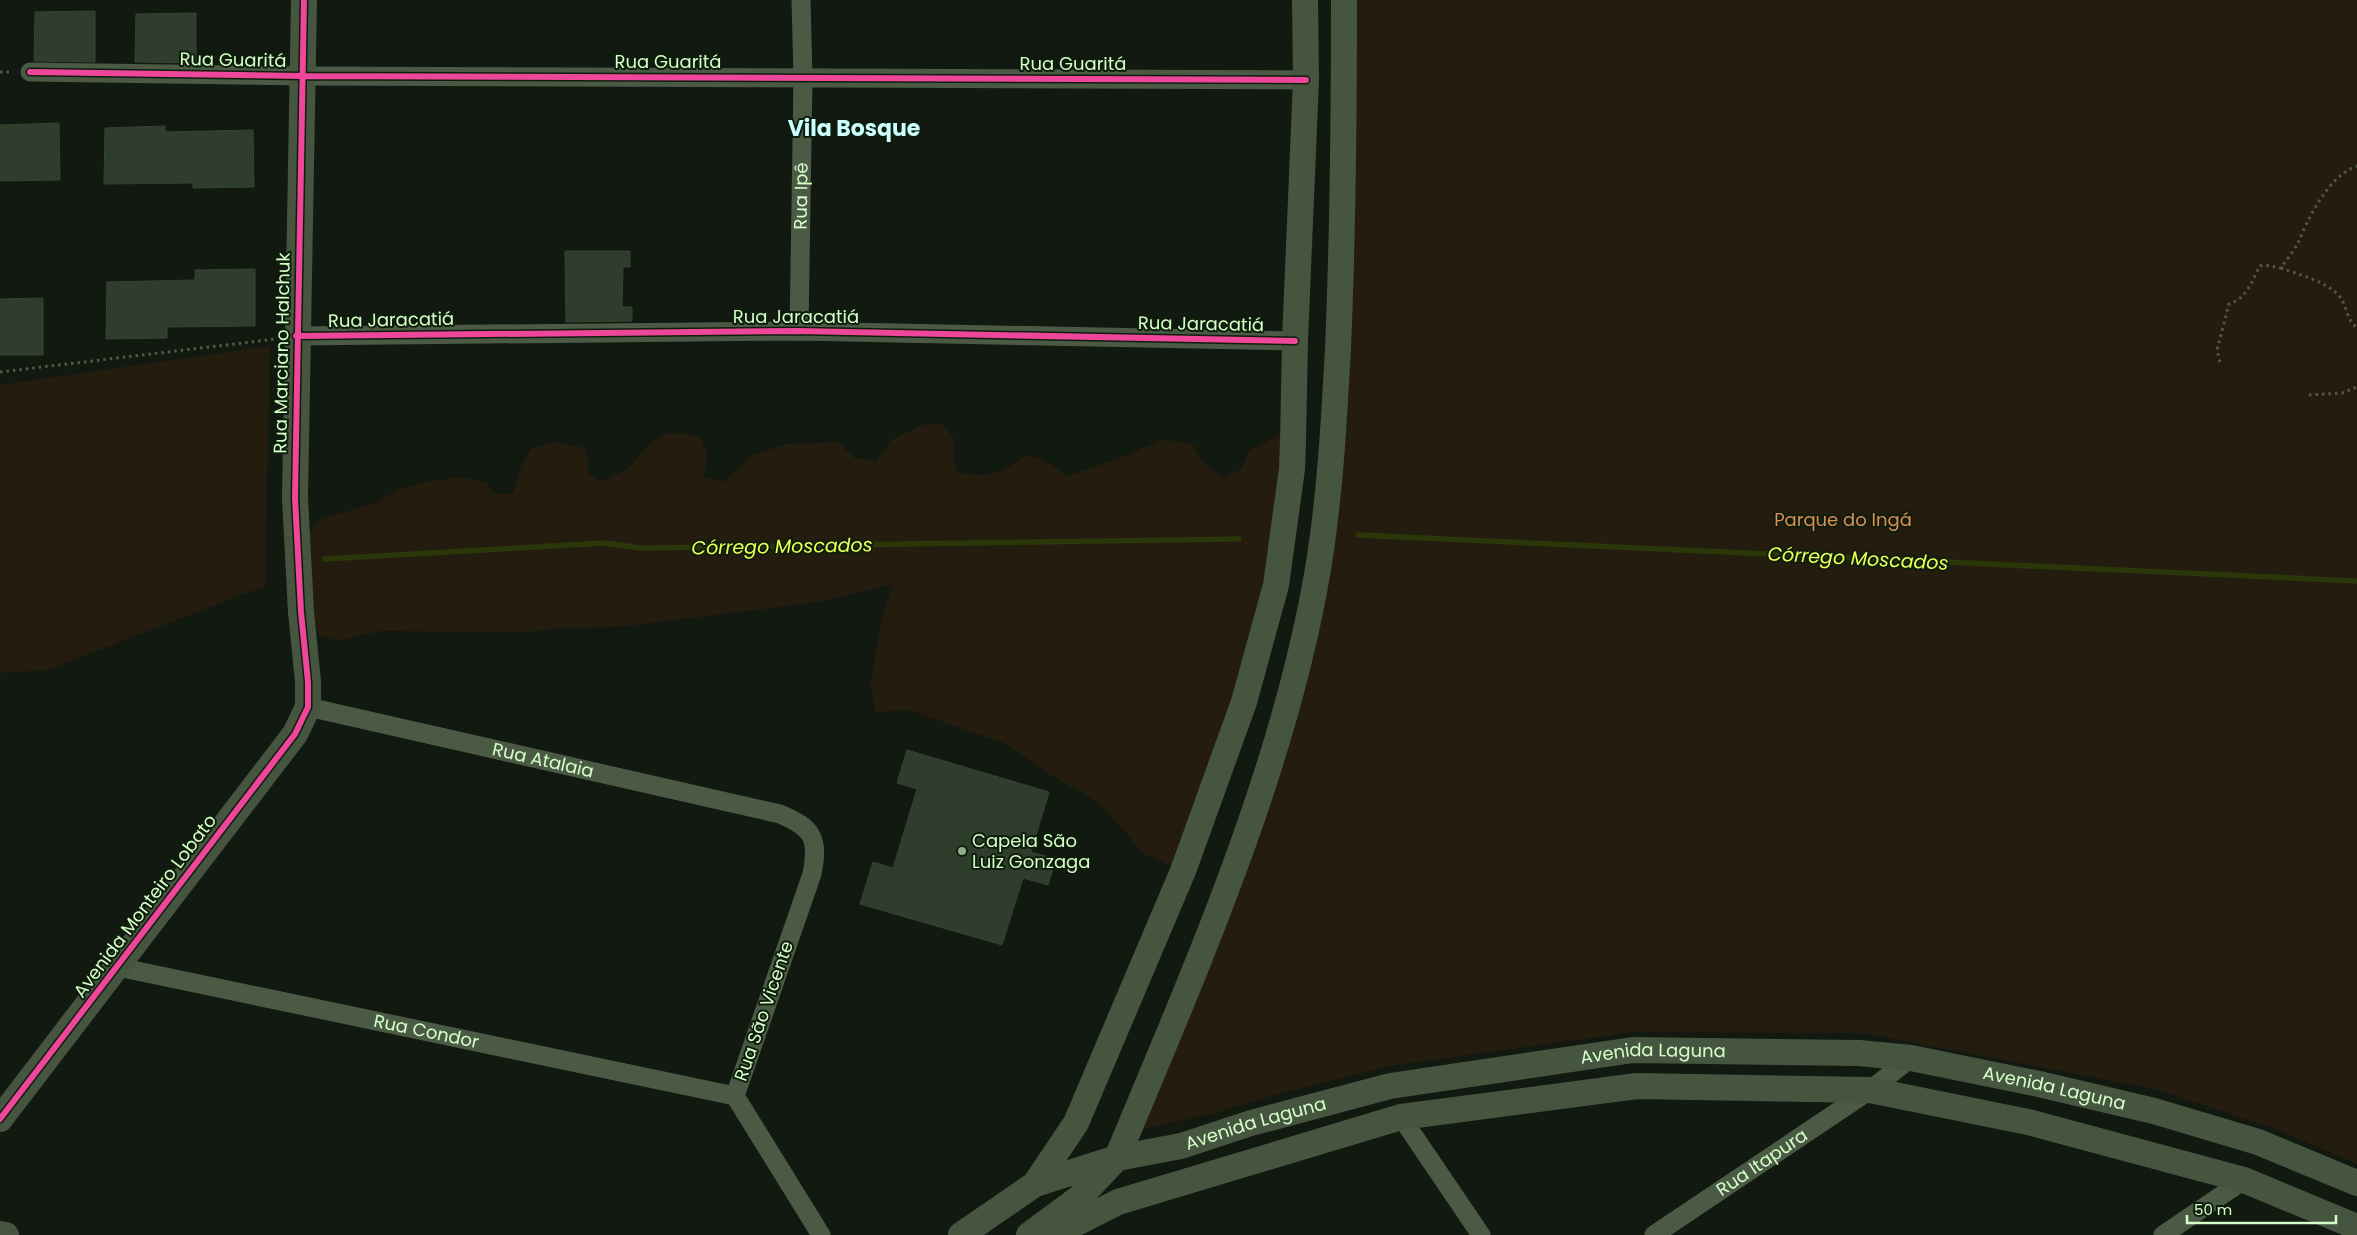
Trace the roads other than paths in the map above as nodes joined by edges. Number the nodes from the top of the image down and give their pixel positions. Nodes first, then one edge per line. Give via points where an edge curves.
1 (304, 0) edge
2 (801, 0) edge
3 (1305, 0) edge
4 (1344, 0) edge
5 (30, 72) dead end
6 (303, 76) junction
7 (803, 77) junction
8 (1306, 80) junction
9 (799, 331) junction
10 (296, 336) junction
11 (1295, 341) junction
12 (308, 706) junction
13 (780, 814) joint
14 (118, 967) junction
15 (1911, 1058) junction
16 (1870, 1090) junction
17 (735, 1096) junction
18 (1401, 1117) junction
19 (0, 1119) edge
20 (1117, 1158) junction
21 (2244, 1180) junction
22 (1035, 1184) junction
23 (2357, 1184) edge
24 (2298, 1202) junction
25 (2357, 1218) edge
26 (2357, 1227) edge
27 (0, 1234) edge
28 (6, 1235) edge
29 (821, 1235) edge
30 (961, 1235) edge
31 (1029, 1235) edge
32 (1053, 1235) edge
33 (1481, 1235) edge
34 (1654, 1235) edge
35 (2162, 1235) edge

1 - 6 main road, Rua Marciano Halchuk
2 - 7 street, Rua Ipê
3 - 8 main road
4 - 20 main road via 1339,322 1332,467 1318,570 1290,699 1242,847
5 - 6 street, Rua Guaritá
6 - 7 street, Rua Guaritá
6 - 10 main road, Rua Marciano Halchuk
7 - 8 street, Rua Guaritá
7 - 9 street, Rua Ipê
8 - 11 main road
9 - 10 street, Rua Jaracatiá
9 - 11 street, Rua Jaracatiá
10 - 12 main road, Rua Marciano Halchuk via 296,533
11 - 22 main road via 1292,469 1276,585 1244,702 1183,871 1080,1114
12 - 13 street, Rua Atalaia
12 - 14 main road, Avenida Monteiro Lobato via 296,734
13 - 17 street, Rua São Vicente via 806,828 816,854 812,874
14 - 17 street, Rua Condor
14 - 19 main road, Avenida Monteiro Lobato
15 - 16 street, Rua Itapura
15 - 20 main road, Avenida Laguna via 1859,1053 1633,1050 1390,1086 1251,1123 1181,1146
15 - 23 main road, Avenida Laguna via 2154,1111 2258,1142
16 - 18 main road, Avenida Laguna via 1637,1086
16 - 21 main road, Avenida Laguna via 2028,1122
16 - 34 street, Rua Itapura
17 - 29 street, Rua São Vicente
18 - 32 main road, Avenida Laguna via 1118,1202
18 - 33 street
20 - 22 main road, Avenida Laguna
20 - 31 main road via 1079,1198
21 - 24 main road, Avenida Laguna
21 - 35 street
22 - 30 main road, Avenida Laguna
24 - 25 main road
24 - 26 main road, Avenida Laguna
27 - 28 main road

